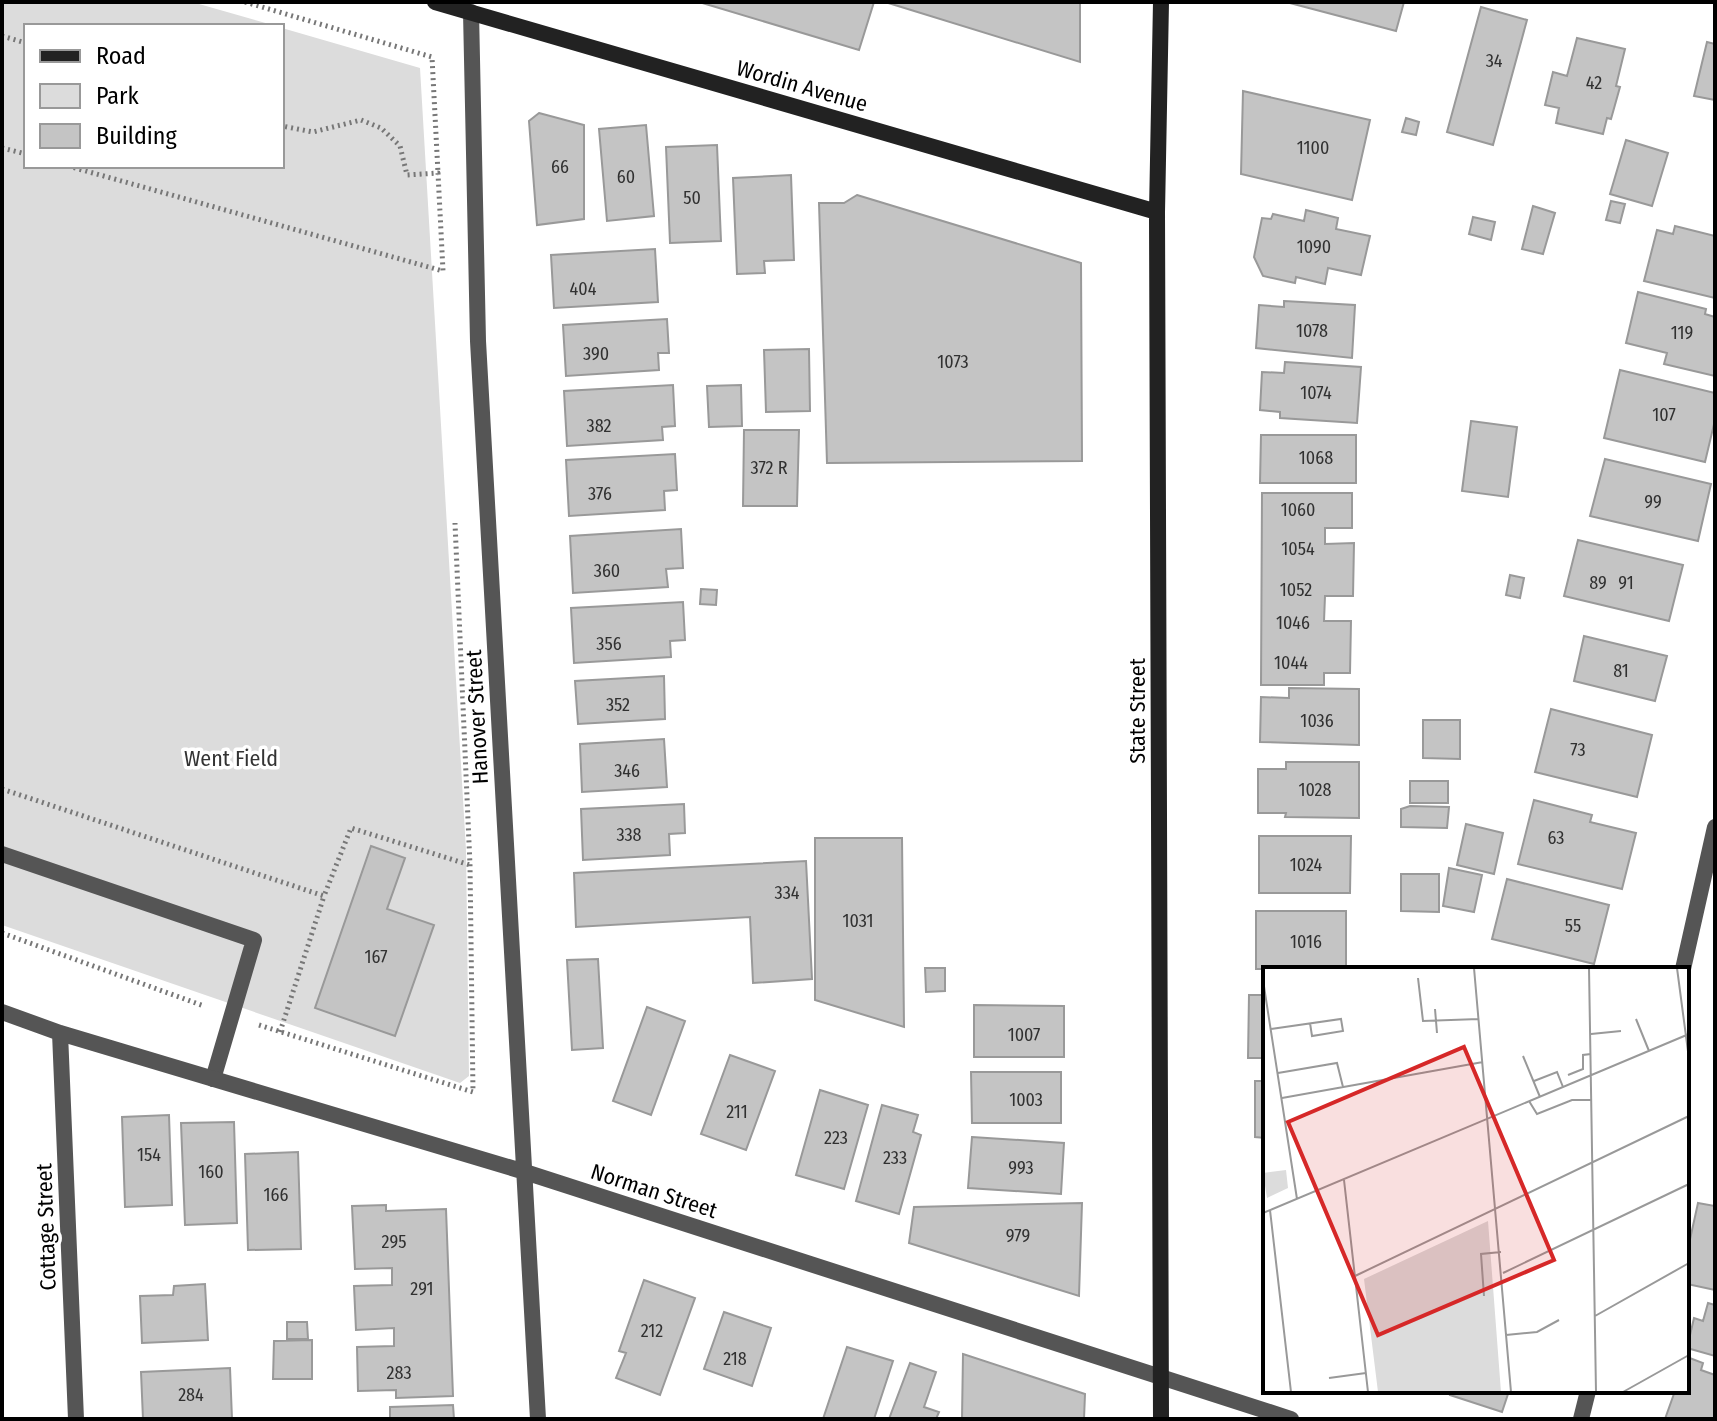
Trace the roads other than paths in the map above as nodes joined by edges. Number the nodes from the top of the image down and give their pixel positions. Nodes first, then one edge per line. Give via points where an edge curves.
1 (435, 2) edge
2 (1161, 2) edge
3 (471, 12) junction
4 (1157, 212) junction
5 (1715, 827) edge
6 (2, 854) edge
7 (1683, 967) edge
8 (2, 1012) edge
9 (60, 1033) junction
10 (213, 1079) junction
11 (525, 1172) junction
12 (1162, 1376) junction
13 (1588, 1393) edge
14 (76, 1419) edge
15 (538, 1419) edge
16 (1161, 1419) edge
17 (1291, 1419) edge
18 (1581, 1419) edge

1 - 3 main road, Wordin Avenue
2 - 4 main road, State Street
3 - 4 main road, Wordin Avenue
3 - 11 street, Hanover Street via 478,341
4 - 12 main road, State Street
5 - 7 street
6 - 10 street via 254,940
8 - 9 street, Norman Street
9 - 10 street, Norman Street
9 - 14 street, Cottage Street
10 - 11 street, Norman Street
11 - 12 street, Norman Street
11 - 15 street, Hanover Street
12 - 16 main road, State Street
12 - 17 street, Norman Street
13 - 18 street

